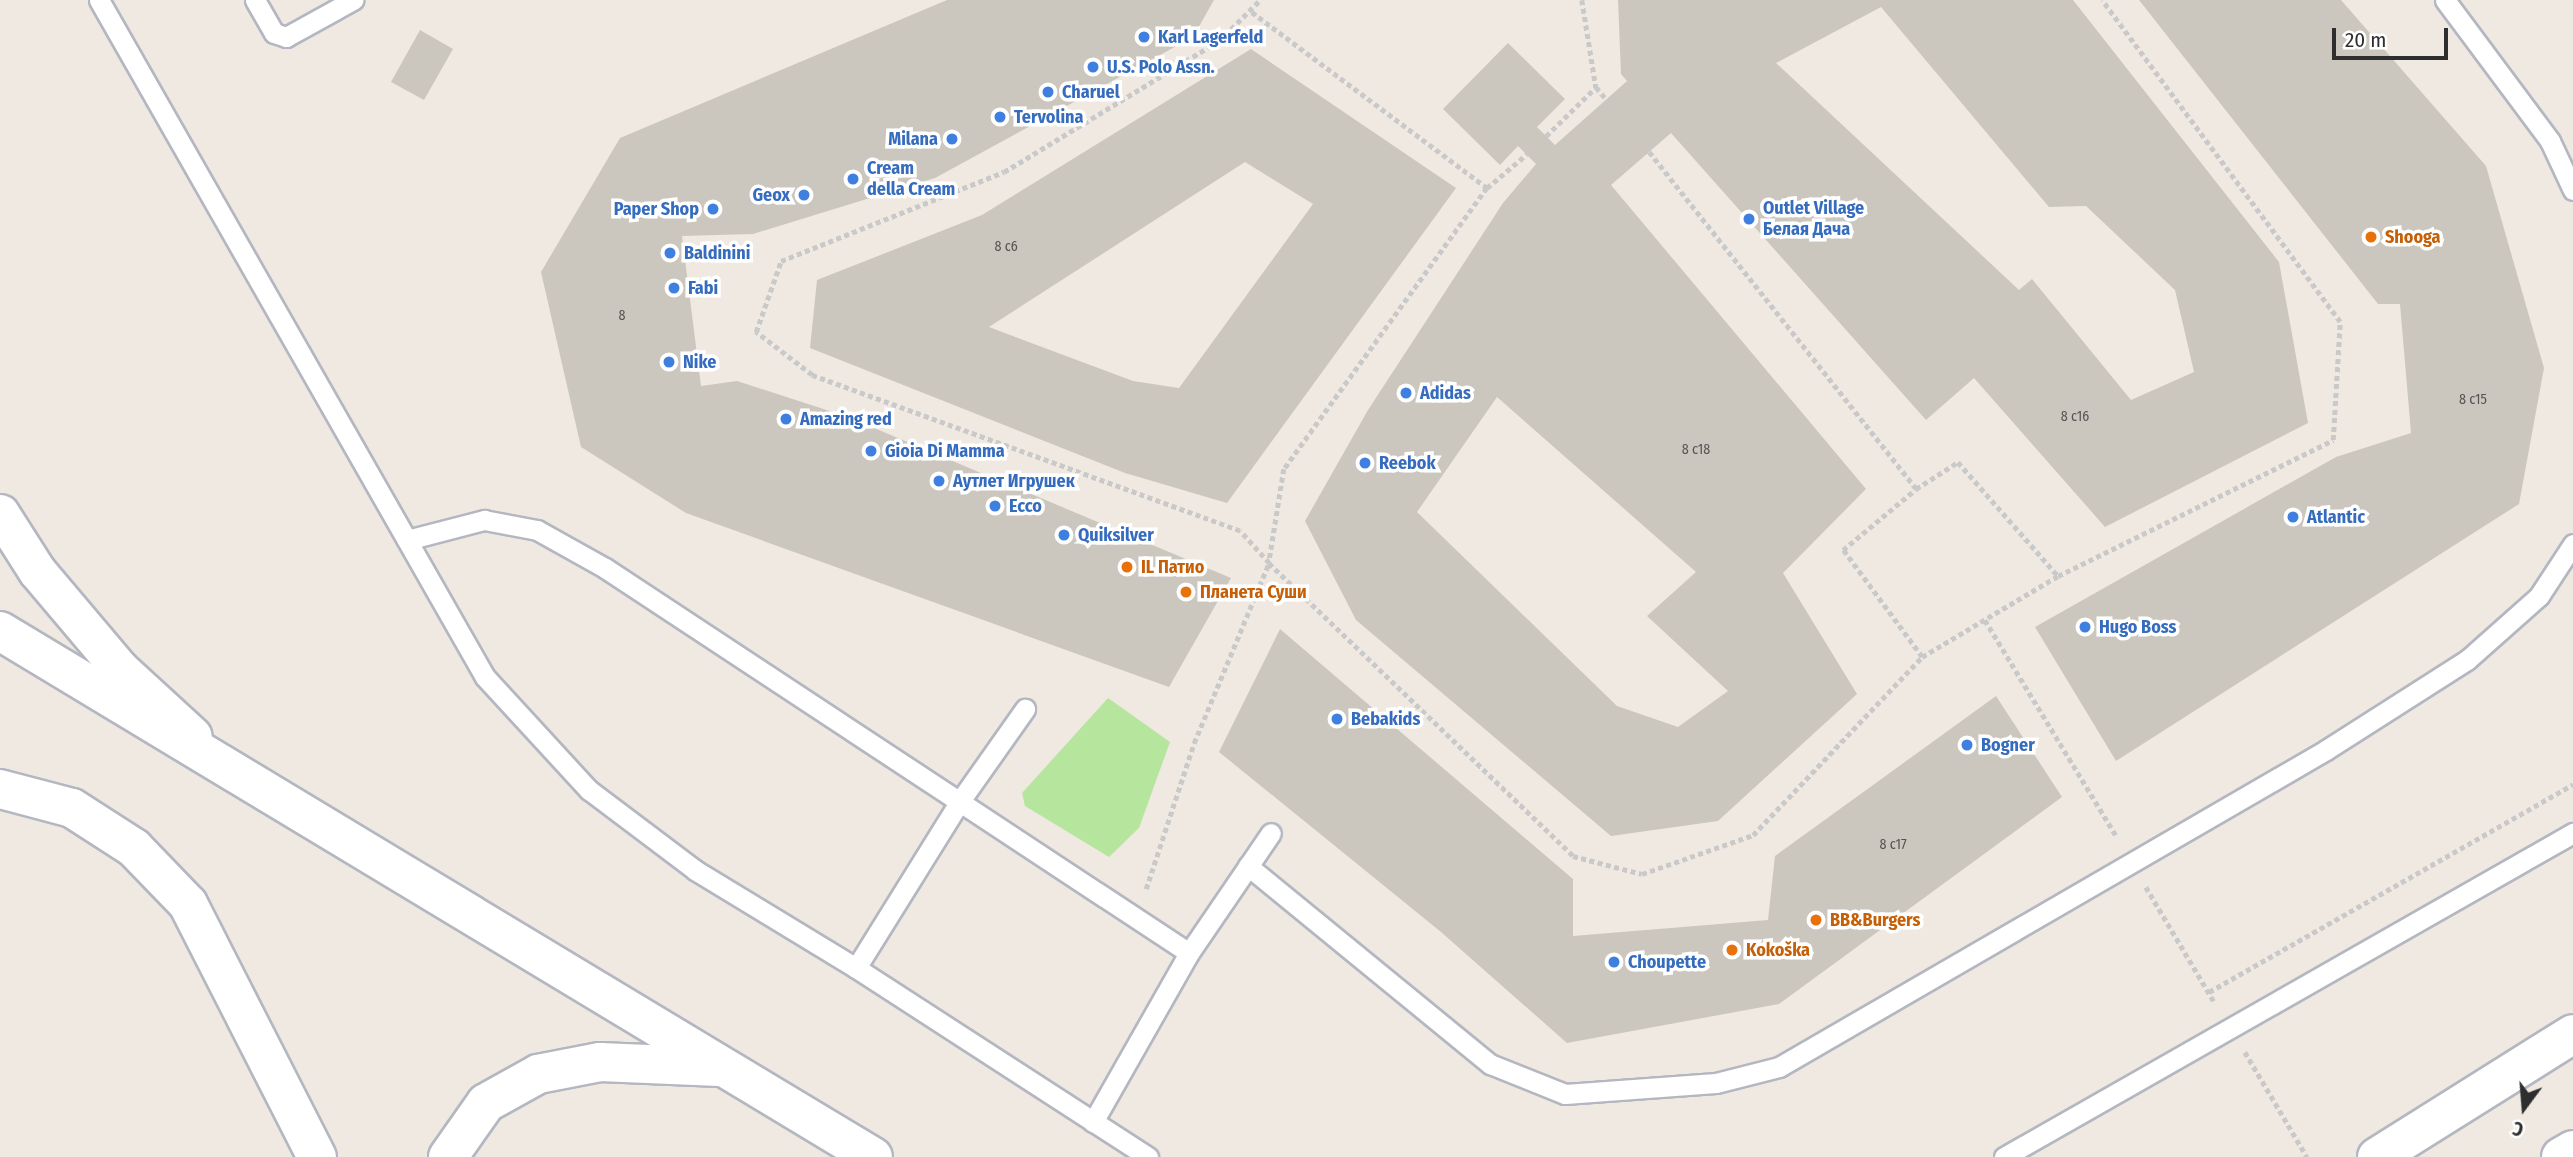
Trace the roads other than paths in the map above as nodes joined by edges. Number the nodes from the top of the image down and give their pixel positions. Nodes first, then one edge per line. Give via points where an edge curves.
1 (99, 0) edge
2 (255, 0) edge
3 (353, 0) edge
4 (2445, 0) edge
5 (2573, 190) edge
6 (0, 513) edge
7 (407, 540) junction
8 (2573, 544) edge
9 (0, 631) edge
10 (1025, 709) dead end
11 (220, 761) junction
12 (0, 789) edge
13 (960, 801) junction
14 (1270, 833) dead end
15 (2573, 833) edge
16 (1248, 866) junction
17 (1189, 953) junction
18 (856, 968) junction
19 (2573, 1034) edge
20 (721, 1067) junction
21 (1093, 1122) junction
22 (2573, 1150) edge
23 (317, 1157) edge
24 (448, 1157) edge
25 (873, 1157) edge
26 (1148, 1157) edge
27 (2004, 1157) edge
28 (2377, 1157) edge
29 (2561, 1157) edge

1 - 7 lane
2 - 3 lane via 274,33 286,37
4 - 5 lane via 2550,141
6 - 11 street via 37,571 119,668
7 - 13 lane via 484,520 537,530 605,568
7 - 18 lane via 485,677 589,790 695,870
8 - 16 lane via 2539,596 2467,660 2291,772 1779,1067 1716,1083 1564,1094 1490,1064
9 - 11 main road
10 - 13 lane
11 - 20 main road
12 - 23 main road via 72,808 134,848 188,904
13 - 17 lane
13 - 18 lane
14 - 16 lane
15 - 27 lane
16 - 17 lane
17 - 21 lane
18 - 21 lane
19 - 28 main road
20 - 24 main road via 600,1062 538,1074 486,1103
20 - 25 main road
21 - 26 lane
22 - 29 main road

